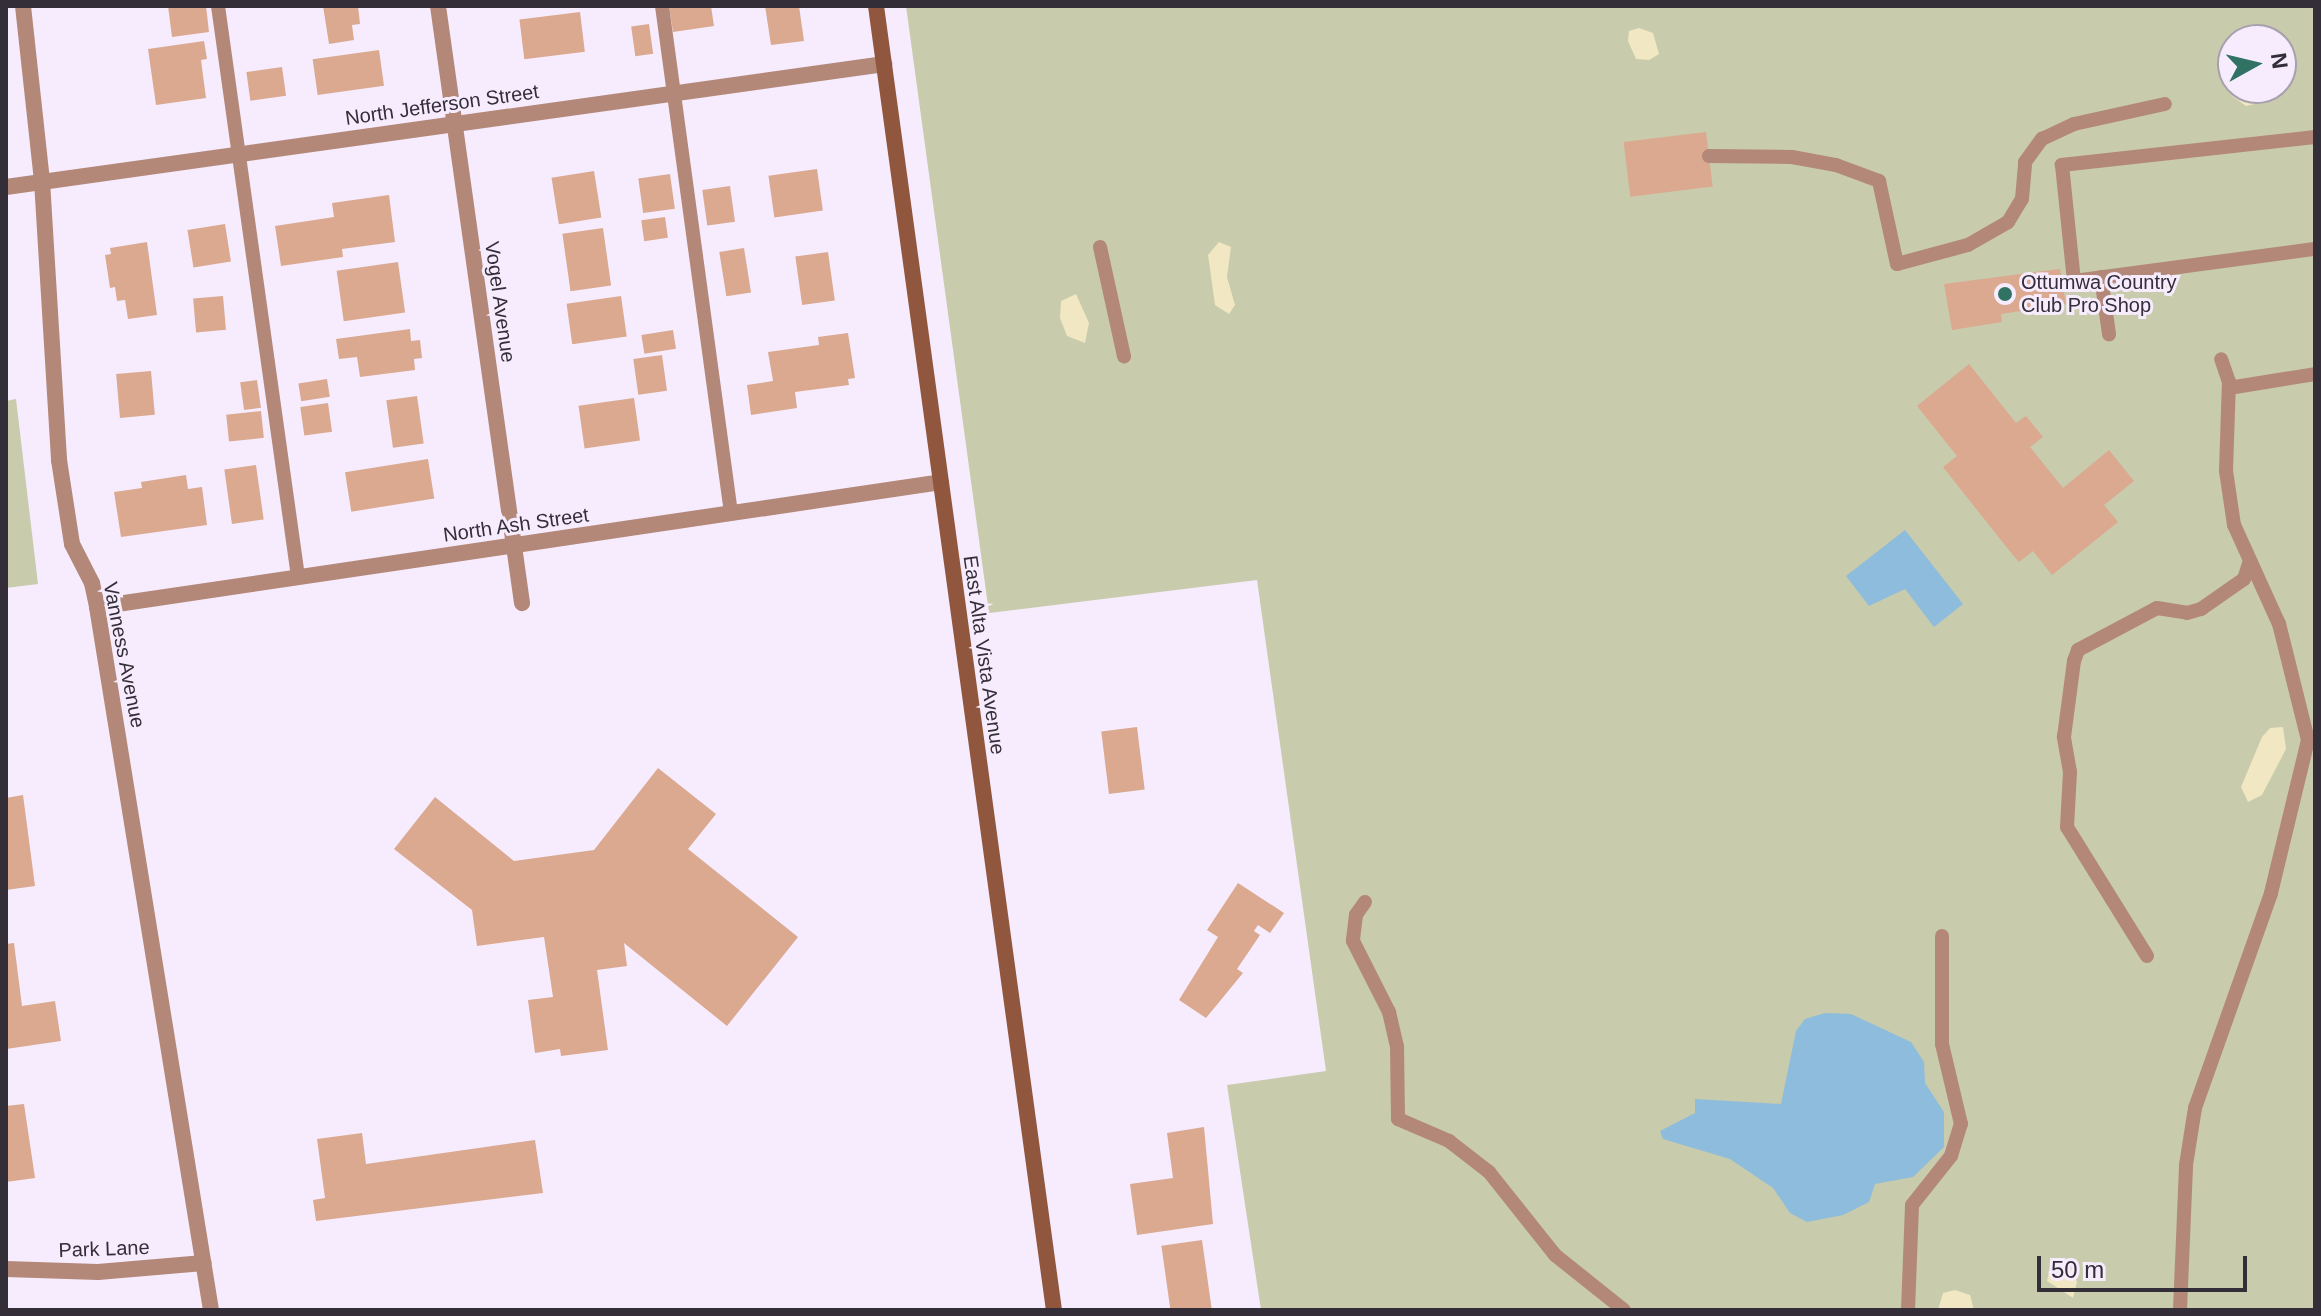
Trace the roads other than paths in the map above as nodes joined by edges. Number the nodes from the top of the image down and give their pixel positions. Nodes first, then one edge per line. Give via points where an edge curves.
1 (23, 6) edge
2 (218, 6) edge
3 (438, 6) edge
4 (662, 6) edge
5 (876, 6) edge
6 (884, 64) junction
7 (674, 93) junction
8 (2165, 104) dead end
9 (455, 124) junction
10 (2315, 137) edge
11 (239, 154) junction
12 (1709, 156) dead end
13 (42, 181) junction
14 (6, 187) edge
15 (1100, 247) dead end
16 (2315, 249) edge
17 (2101, 277) junction
18 (2109, 334) dead end
19 (1124, 356) dead end
20 (2221, 359) dead end
21 (2315, 374) edge
22 (2229, 388) junction
23 (941, 482) junction
24 (731, 513) junction
25 (514, 545) junction
26 (2249, 564) junction
27 (298, 577) junction
28 (522, 603) dead end
29 (97, 607) junction
30 (1365, 902) dead end
31 (1942, 936) dead end
32 (2147, 956) dead end
33 (204, 1263) junction
34 (6, 1269) edge
35 (211, 1310) edge
36 (1054, 1310) edge
37 (1624, 1310) edge
38 (1908, 1310) edge
39 (2180, 1310) edge

1 - 13 street, Vanness Avenue
2 - 11 lane
3 - 9 street, Vogel Avenue
4 - 7 lane
5 - 6 main road, East Alta Vista Avenue
6 - 7 street, North Jefferson Street
6 - 23 main road, East Alta Vista Avenue
7 - 9 street, North Jefferson Street
7 - 24 lane
8 - 12 lane via 2074,124 2042,139 2025,162 2022,199 2008,222 1968,245 1897,264 1879,181 1792,157
9 - 11 street, North Jefferson Street
9 - 25 street, Vogel Avenue
10 - 17 lane via 2062,165 2074,281
11 - 13 street, North Jefferson Street
11 - 27 lane
13 - 14 street, North Jefferson Street
13 - 29 street, Vanness Avenue via 54,415 72,544 92,583
15 - 19 lane
16 - 17 lane
17 - 18 lane
20 - 22 lane
21 - 22 lane
22 - 26 lane via 2226,471 2234,525
23 - 24 street, North Ash Street
23 - 36 main road, East Alta Vista Avenue
24 - 25 street, North Ash Street
25 - 27 street, North Ash Street
25 - 28 street, Vogel Avenue
26 - 32 lane via 2244,579 2201,609 2187,613 2157,608 2078,650 2074,661 2064,737 2070,772 2067,827
26 - 39 lane via 2279,624 2308,740 2271,893 2195,1108 2186,1165
27 - 29 street, North Ash Street
29 - 33 street, Vanness Avenue
30 - 37 lane via 1356,915 1353,941 1392,1024 1401,1083 1398,1119 1449,1141 1489,1172 1555,1255
31 - 38 lane via 1942,1044 1961,1124 1951,1156 1912,1205
33 - 34 street, Park Lane via 98,1272
33 - 35 street, Vanness Avenue

